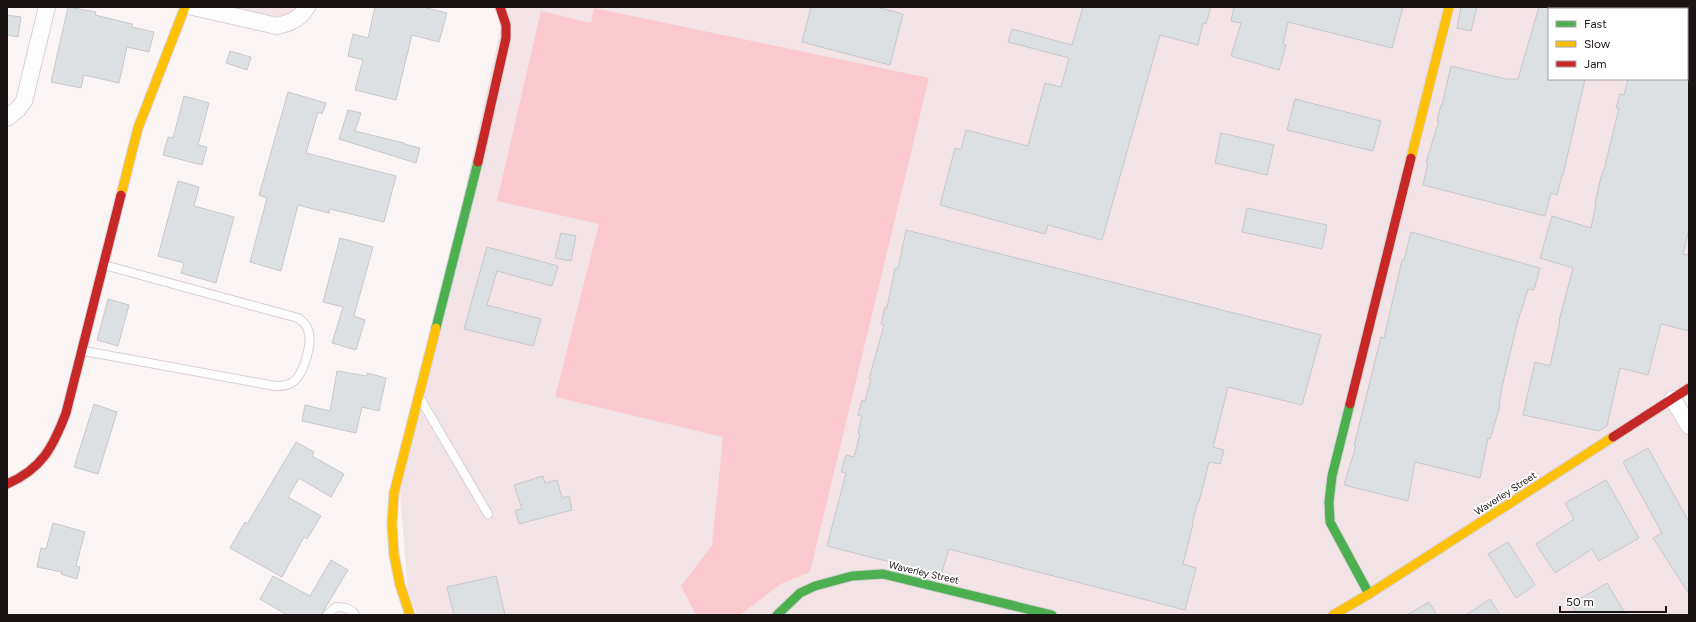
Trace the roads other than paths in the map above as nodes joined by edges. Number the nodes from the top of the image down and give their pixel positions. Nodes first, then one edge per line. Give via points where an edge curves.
1 (47, 7) edge
2 (185, 7) edge
3 (194, 7) edge
4 (307, 7) edge
5 (500, 7) edge
6 (1449, 7) edge
7 (7, 118) edge
8 (103, 265) junction
9 (83, 350) junction
10 (1689, 388) edge
11 (419, 396) junction
12 (1673, 398) junction
13 (1689, 426) edge
14 (7, 484) edge
15 (488, 514) dead end
16 (1369, 594) junction
17 (327, 615) edge
18 (355, 615) edge
19 (410, 615) edge
20 (777, 615) edge
21 (1052, 615) edge
22 (1333, 615) edge

1 - 7 street via 24,101
2 - 8 street via 138,128
3 - 4 street via 277,26 298,19
5 - 11 street via 506,25 506,38 481,150
6 - 16 street via 1332,476 1330,522
8 - 9 street
8 - 9 lane via 298,318 308,328 310,338 306,359 298,376 292,382 275,386
9 - 14 street via 66,413 51,448 28,474
10 - 12 street, Waverley Street
11 - 15 lane
11 - 19 street via 394,493 391,520 400,586
12 - 13 street
12 - 16 street, Waverley Street
16 - 22 street, Waverley Street
17 - 18 lane via 336,607 344,607 353,611
20 - 21 street, Waverley Street via 800,593 815,586 852,576 883,574

